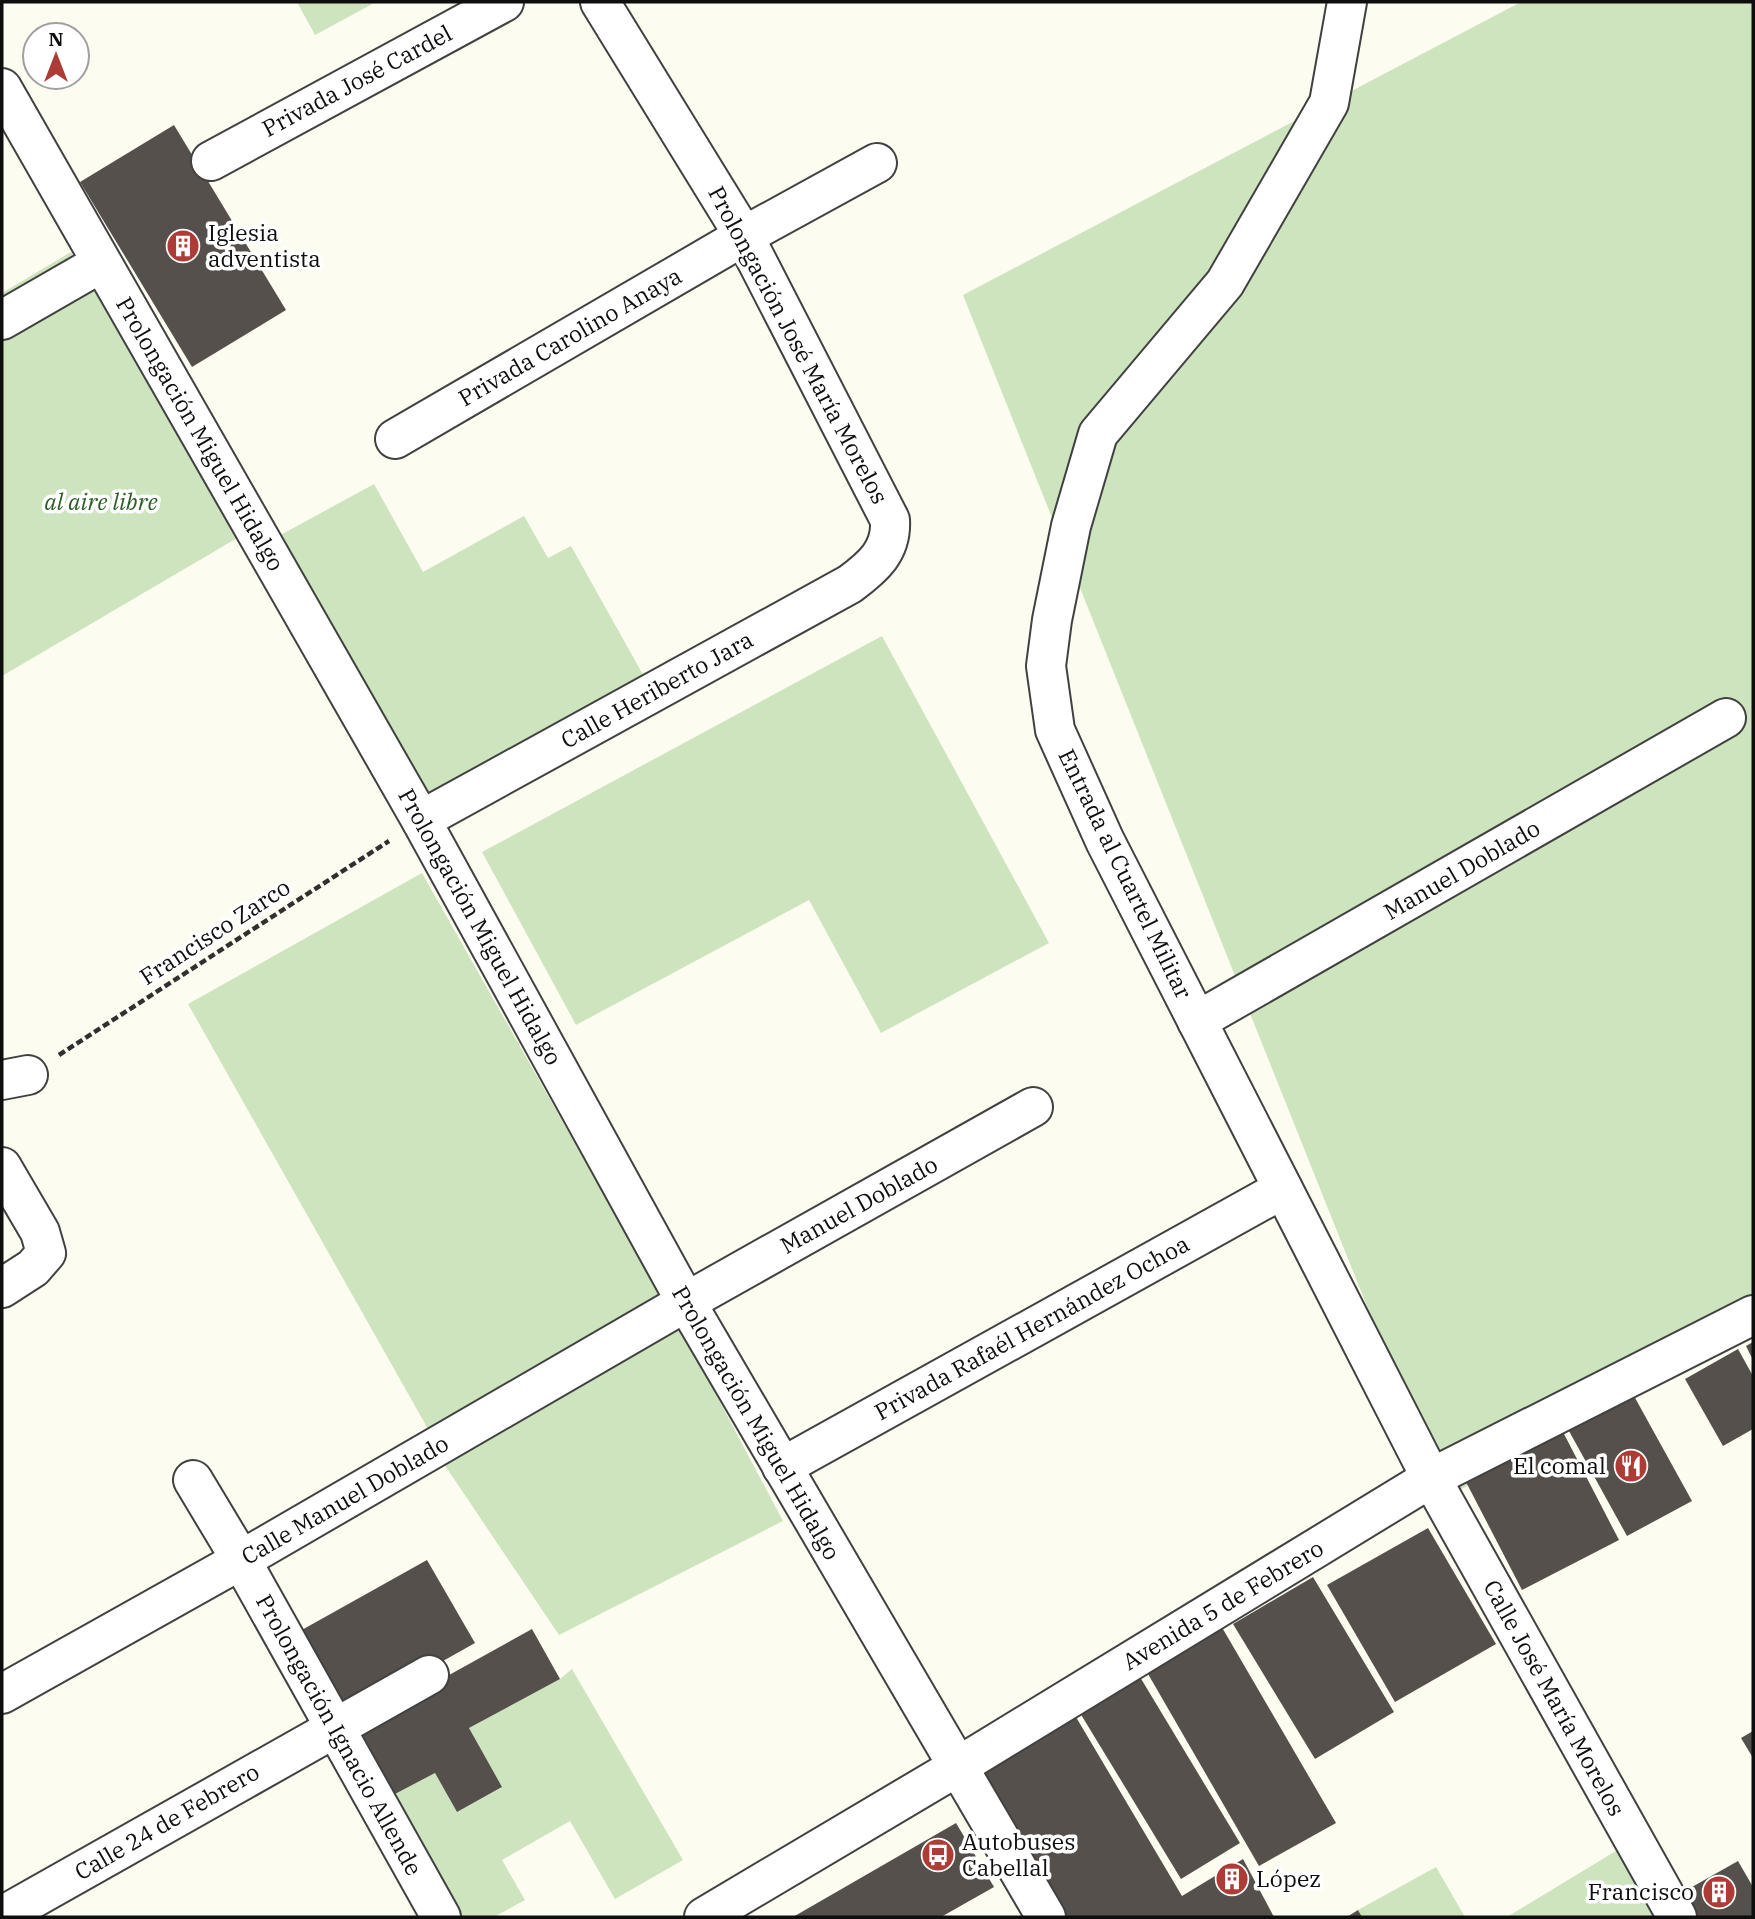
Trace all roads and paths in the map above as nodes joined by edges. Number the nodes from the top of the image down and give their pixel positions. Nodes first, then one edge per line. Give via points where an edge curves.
1 (504, 2) edge
2 (600, 2) edge
3 (1347, 2) edge
4 (2, 88) edge
5 (211, 161) dead end
6 (877, 163) dead end
7 (744, 236) junction
8 (101, 263) junction
9 (2, 320) edge
10 (395, 439) dead end
11 (885, 550) joint
12 (1726, 718) dead end
13 (421, 820) junction
14 (1197, 1021) junction
15 (15, 1077) edge
16 (1033, 1107) dead end
17 (2, 1167) edge
18 (1283, 1189) junction
19 (2, 1287) edge
20 (685, 1302) junction
21 (1753, 1315) edge
22 (782, 1467) junction
23 (1431, 1478) junction
24 (194, 1480) dead end
25 (241, 1560) junction
26 (429, 1675) dead end
27 (2, 1693) edge
28 (333, 1728) junction
29 (957, 1768) junction
30 (2, 1916) edge
31 (441, 1917) edge
32 (704, 1917) edge
33 (1046, 1917) edge
34 (1677, 1917) edge

1 - 5 street, Privada José Cardel
2 - 7 street, Prolongación José María Morelos
3 - 14 street, Entrada al Cuartel Militar via 1329,103 1225,284 1098,434 1071,526 1052,620 1046,666 1055,730 1105,841
4 - 8 street, Prolongación Miguel Hidalgo
6 - 7 street, Privada Carolino Anaya
7 - 10 street, Privada Carolino Anaya
7 - 11 street, Prolongación José María Morelos via 890,520
8 - 9 street
8 - 13 street, Prolongación Miguel Hidalgo
11 - 13 street, Calle Heriberto Jara via 873,567 850,584
12 - 14 street, Manuel Doblado
13 - 15 path, Francisco Zarco
13 - 20 street, Prolongación Miguel Hidalgo
14 - 18 street, Entrada al Cuartel Militar
16 - 20 street, Manuel Doblado
17 - 19 street via 40,1232 46,1254
18 - 22 street, Privada Rafaél Hernández Ochoa
18 - 23 street, Entrada al Cuartel Militar
20 - 22 street, Prolongación Miguel Hidalgo
20 - 25 street, Calle Manuel Doblado
21 - 23 street, Avenida 5 de Febrero
22 - 29 street, Prolongación Miguel Hidalgo
23 - 29 street, Avenida 5 de Febrero
23 - 34 street, Calle José María Morelos
24 - 25 street, Prolongación Ignacio Allende
25 - 27 street, Calle Manuel Doblado
25 - 28 street, Prolongación Ignacio Allende
26 - 28 street, Calle 24 de Febrero
28 - 30 street, Calle 24 de Febrero
28 - 31 street, Prolongación Ignacio Allende
29 - 32 street, Avenida 5 de Febrero
29 - 33 street, Prolongación Miguel Hidalgo

